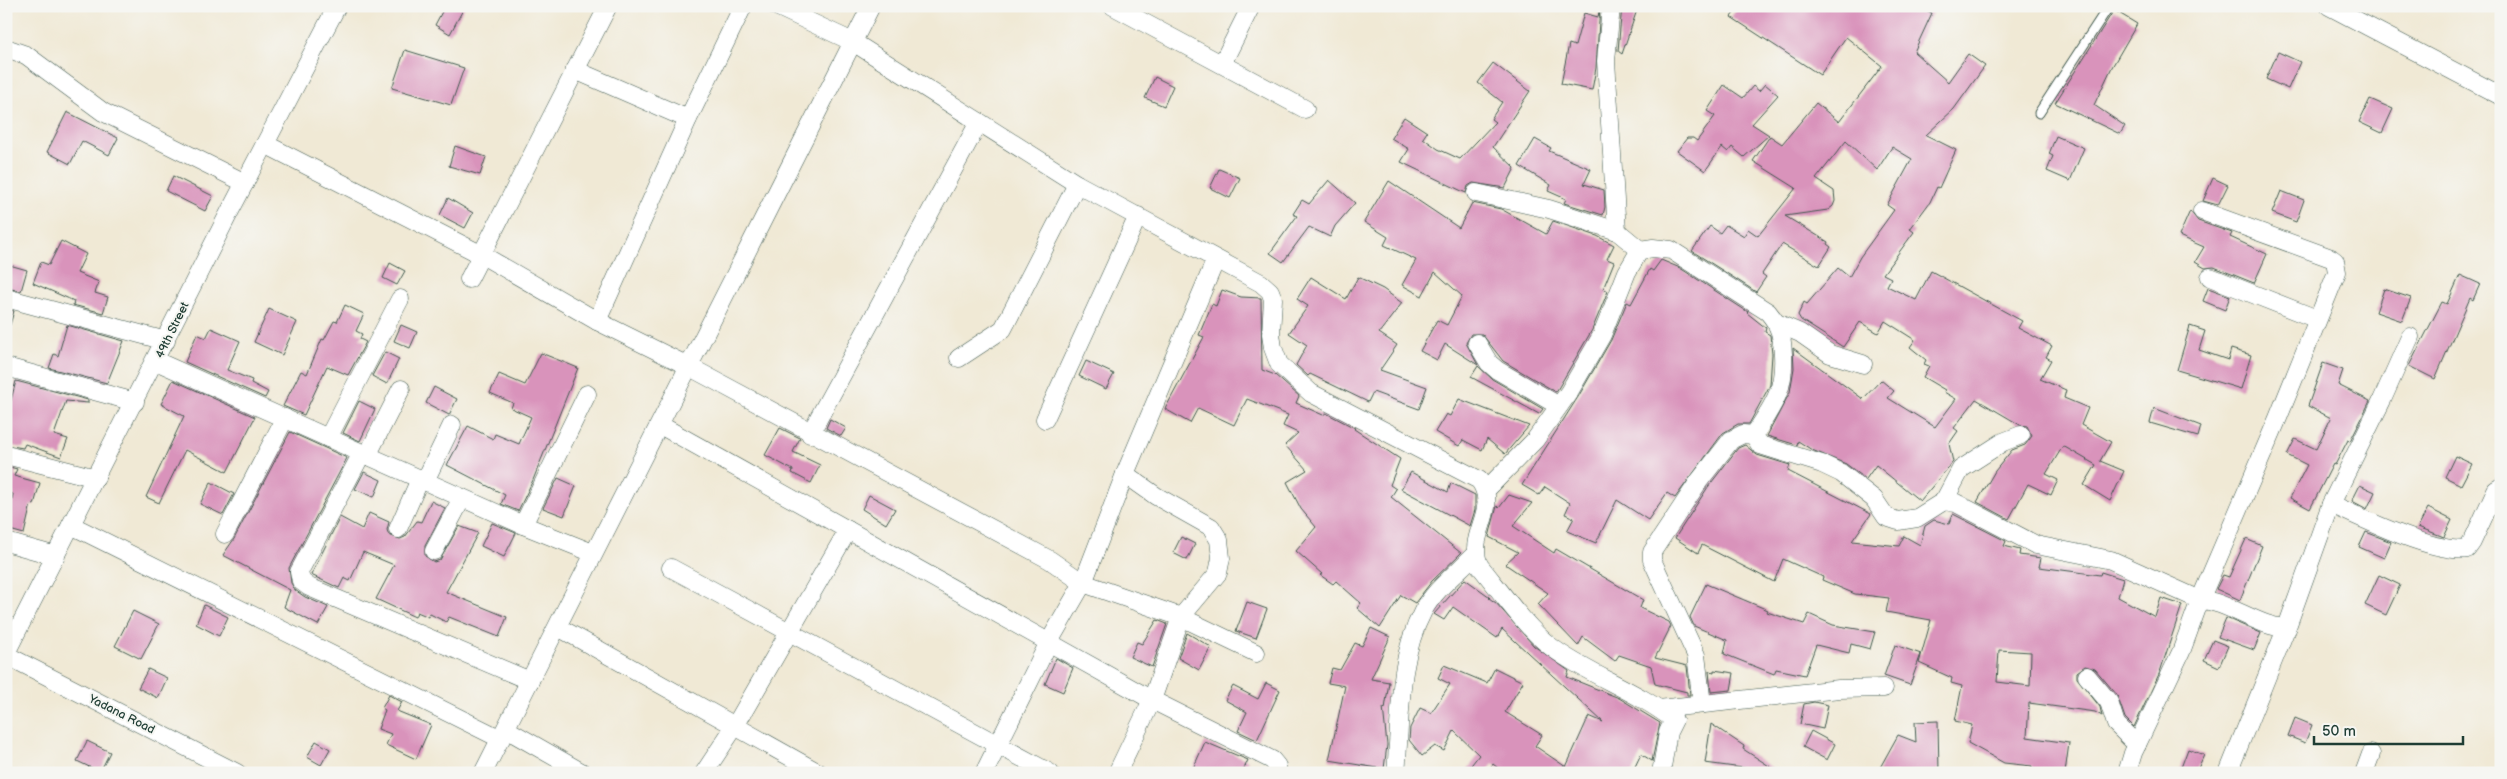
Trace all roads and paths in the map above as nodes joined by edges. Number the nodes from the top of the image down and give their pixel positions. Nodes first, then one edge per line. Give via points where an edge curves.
1 (337, 6) edge
2 (608, 6) edge
3 (743, 6) edge
4 (776, 6) edge
5 (871, 6) edge
6 (1113, 6) edge
7 (1251, 6) edge
8 (1611, 6) edge
9 (2109, 6) edge
10 (2329, 6) edge
11 (1131, 10) edge
12 (852, 42) junction
13 (6, 48) edge
14 (1222, 64) junction
15 (575, 70) junction
16 (2501, 96) edge
17 (1305, 109) dead end
18 (2039, 113) dead end
19 (688, 119) junction
20 (979, 122) junction
21 (265, 144) junction
22 (245, 183) junction
23 (1077, 184) junction
24 (1476, 193) dead end
25 (2202, 211) dead end
26 (1138, 216) junction
27 (1617, 231) junction
28 (1640, 250) junction
29 (482, 255) junction
30 (1216, 259) junction
31 (2210, 277) dead end
32 (469, 279) dead end
33 (6, 298) edge
34 (400, 299) dead end
35 (2317, 319) junction
36 (597, 321) junction
37 (1779, 324) junction
38 (2410, 337) dead end
39 (166, 341) junction
40 (1477, 343) dead end
41 (959, 358) dead end
42 (156, 361) junction
43 (1863, 364) dead end
44 (688, 366) junction
45 (6, 367) edge
46 (401, 390) dead end
47 (587, 394) dead end
48 (135, 402) junction
49 (1559, 406) junction
50 (285, 418) junction
51 (1045, 419) dead end
52 (452, 425) dead end
53 (660, 425) junction
54 (810, 434) junction
55 (1754, 435) junction
56 (2021, 435) dead end
57 (328, 438) junction
58 (6, 454) edge
59 (364, 454) junction
60 (1125, 474) junction
61 (96, 478) junction
62 (423, 480) junction
63 (2501, 487) edge
64 (1486, 490) junction
65 (462, 498) junction
66 (1944, 501) junction
67 (2330, 504) junction
68 (72, 525) junction
69 (523, 525) junction
70 (398, 529) dead end
71 (848, 530) junction
72 (225, 534) dead end
73 (6, 542) edge
74 (434, 551) dead end
75 (593, 553) junction
76 (1475, 554) junction
77 (56, 556) junction
78 (671, 568) dead end
79 (1083, 583) junction
80 (2200, 600) junction
81 (1181, 617) junction
82 (558, 627) junction
83 (2286, 627) junction
84 (789, 632) junction
85 (1049, 642) junction
86 (1256, 653) dead end
87 (6, 654) edge
88 (2087, 676) dead end
89 (530, 681) junction
90 (1884, 688) dead end
91 (1152, 700) junction
92 (1702, 704) junction
93 (1659, 709) junction
94 (735, 726) junction
95 (503, 734) junction
96 (998, 744) junction
97 (2137, 745) junction
98 (2371, 754) dead end
99 (238, 773) edge
100 (483, 773) edge
101 (583, 773) edge
102 (704, 773) edge
103 (819, 773) edge
104 (984, 773) edge
105 (1050, 773) edge
106 (1117, 773) edge
107 (1277, 773) edge
108 (1396, 773) edge
109 (1662, 773) edge
110 (2127, 773) edge
111 (2228, 773) edge
112 (2364, 773) edge

1 - 21 street, 49th Street
2 - 15 street
3 - 19 street
4 - 12 street
5 - 12 street
6 - 11 street
7 - 14 street
8 - 27 street via 1606,61
9 - 18 lane
10 - 16 street
11 - 14 street
12 - 20 street
12 - 44 street
13 - 22 street via 26,55 103,112 183,146
14 - 17 street
15 - 19 street
15 - 29 street
19 - 36 street
20 - 23 street
20 - 54 street
21 - 22 street, 49th Street
21 - 29 street
22 - 39 street, 49th Street
23 - 26 street
23 - 41 street via 1003,329
24 - 27 street via 1549,209
25 - 35 street via 2335,261 2337,272
26 - 30 street
26 - 51 street
27 - 28 street
28 - 37 street via 1670,250 1768,312
28 - 49 street via 1627,272 1602,335
29 - 32 street
29 - 36 street
30 - 60 street
30 - 64 street via 1270,291 1273,299 1271,334 1279,364 1311,393 1479,480
31 - 35 street
33 - 39 street
34 - 57 street
35 - 80 street
36 - 44 street
37 - 43 street via 1800,333 1830,354
37 - 55 street via 1782,383
38 - 67 street
39 - 42 street, 49th Street
40 - 49 street via 1497,370
42 - 48 street, 49th Street
42 - 50 street
44 - 53 street
44 - 54 street
45 - 48 street
46 - 59 street
47 - 69 street
48 - 61 street, 49th Street
49 - 64 street via 1535,440
50 - 57 street
50 - 72 street
52 - 62 street
53 - 71 street
53 - 75 street
54 - 79 street via 1050,560
55 - 66 street via 1760,445 1841,473 1874,498 1886,516 1898,521 1918,518
55 - 92 street via 1743,434 1731,440 1699,481 1652,552 1652,560 1696,655
56 - 66 street via 2003,442 1961,469
57 - 59 street
58 - 61 street
59 - 62 street
59 - 89 street via 299,572 301,581
60 - 79 street
60 - 81 street via 1211,527 1219,540 1221,558 1218,573
61 - 68 street, 49th Street
62 - 65 street
62 - 70 street
63 - 67 street via 2496,490 2472,542 2467,549 2460,550 2382,528
64 - 76 street via 1485,515
65 - 69 street
65 - 74 street
66 - 80 street via 1956,503 2036,545 2111,560
67 - 83 street
68 - 77 street, 49th Street
68 - 95 street
69 - 75 street
71 - 84 street
71 - 85 street
73 - 77 street
75 - 82 street
76 - 93 street via 1484,571 1548,644 1576,664
76 - 108 street via 1435,595 1412,636 1404,671
77 - 87 street, 49th Street
78 - 84 street
79 - 81 street
79 - 85 street
80 - 83 street via 2213,601 2250,617
80 - 97 street via 2181,652
81 - 86 street
81 - 91 street
82 - 89 street
82 - 94 street
83 - 111 street
84 - 94 street
84 - 96 street
85 - 91 street
85 - 96 street
87 - 99 street, Yadana Road
88 - 97 street via 2109,702 2116,724
89 - 95 street
90 - 92 street via 1839,689
91 - 106 street
91 - 107 street via 1272,760 1277,766
92 - 93 street
93 - 109 street via 1674,720 1668,732
94 - 102 street
94 - 103 street
95 - 100 street
95 - 101 street
96 - 104 street
96 - 105 street
97 - 110 street
98 - 112 street

